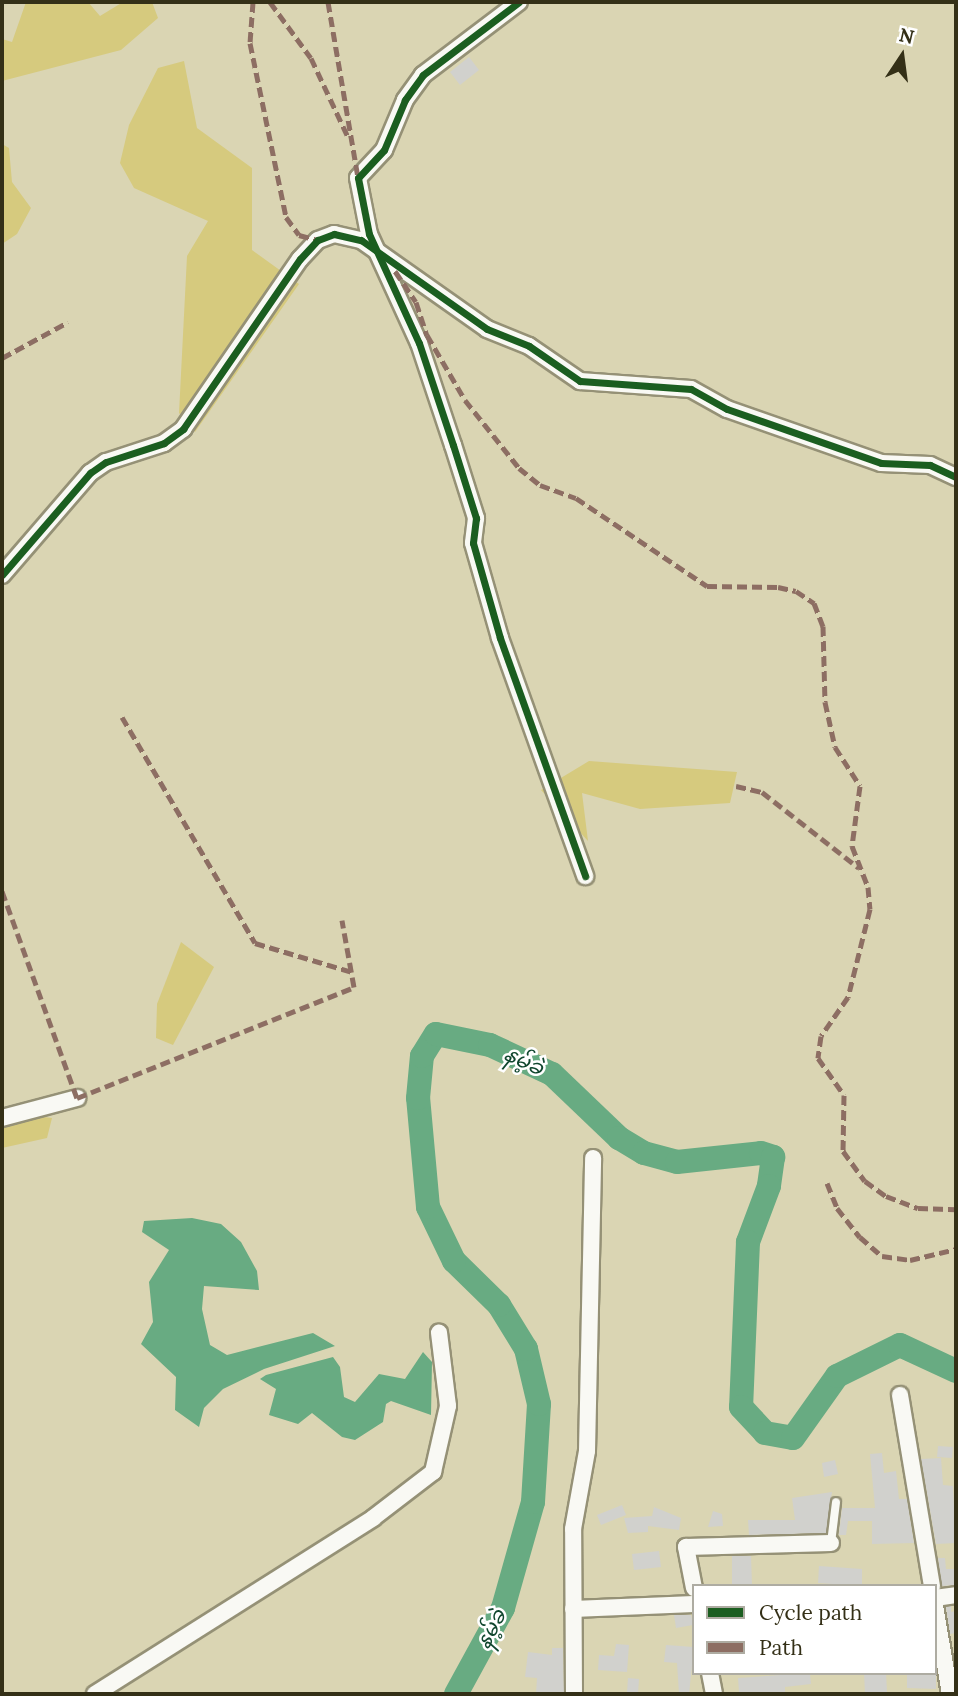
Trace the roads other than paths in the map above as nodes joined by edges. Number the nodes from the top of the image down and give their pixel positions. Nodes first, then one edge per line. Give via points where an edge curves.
1 (519, 2) edge
2 (377, 253) junction
3 (956, 477) edge
4 (2, 575) edge
5 (585, 876) dead end
6 (77, 1098) dead end
7 (2, 1118) edge
8 (593, 1158) dead end
9 (439, 1333) dead end
10 (900, 1395) dead end
11 (836, 1502) dead end
12 (831, 1543) joint
13 (693, 1584) edge
14 (932, 1584) edge
15 (956, 1595) edge
16 (937, 1598) edge
17 (692, 1604) edge
18 (573, 1609) junction
19 (937, 1618) edge
20 (710, 1675) edge
21 (956, 1692) edge
22 (95, 1694) edge
23 (574, 1694) edge
24 (714, 1694) edge
25 (943, 1694) edge
26 (950, 1694) edge

1 - 2 street via 423,75 405,100 384,150 358,178
2 - 3 street via 487,329 529,346 580,381 691,388 727,409 881,463 930,466
2 - 4 street via 361,240 334,234 318,240 183,429 164,443 106,462 90,473
2 - 5 street via 419,343 476,518 473,543 500,638
6 - 7 street
8 - 18 street via 587,1451 573,1529
9 - 22 street via 448,1406 433,1472 373,1517
10 - 14 street
11 - 12 lane
12 - 13 street via 686,1548
15 - 16 street
17 - 18 street
18 - 23 street
19 - 26 street
20 - 24 street
21 - 26 street
25 - 26 street

